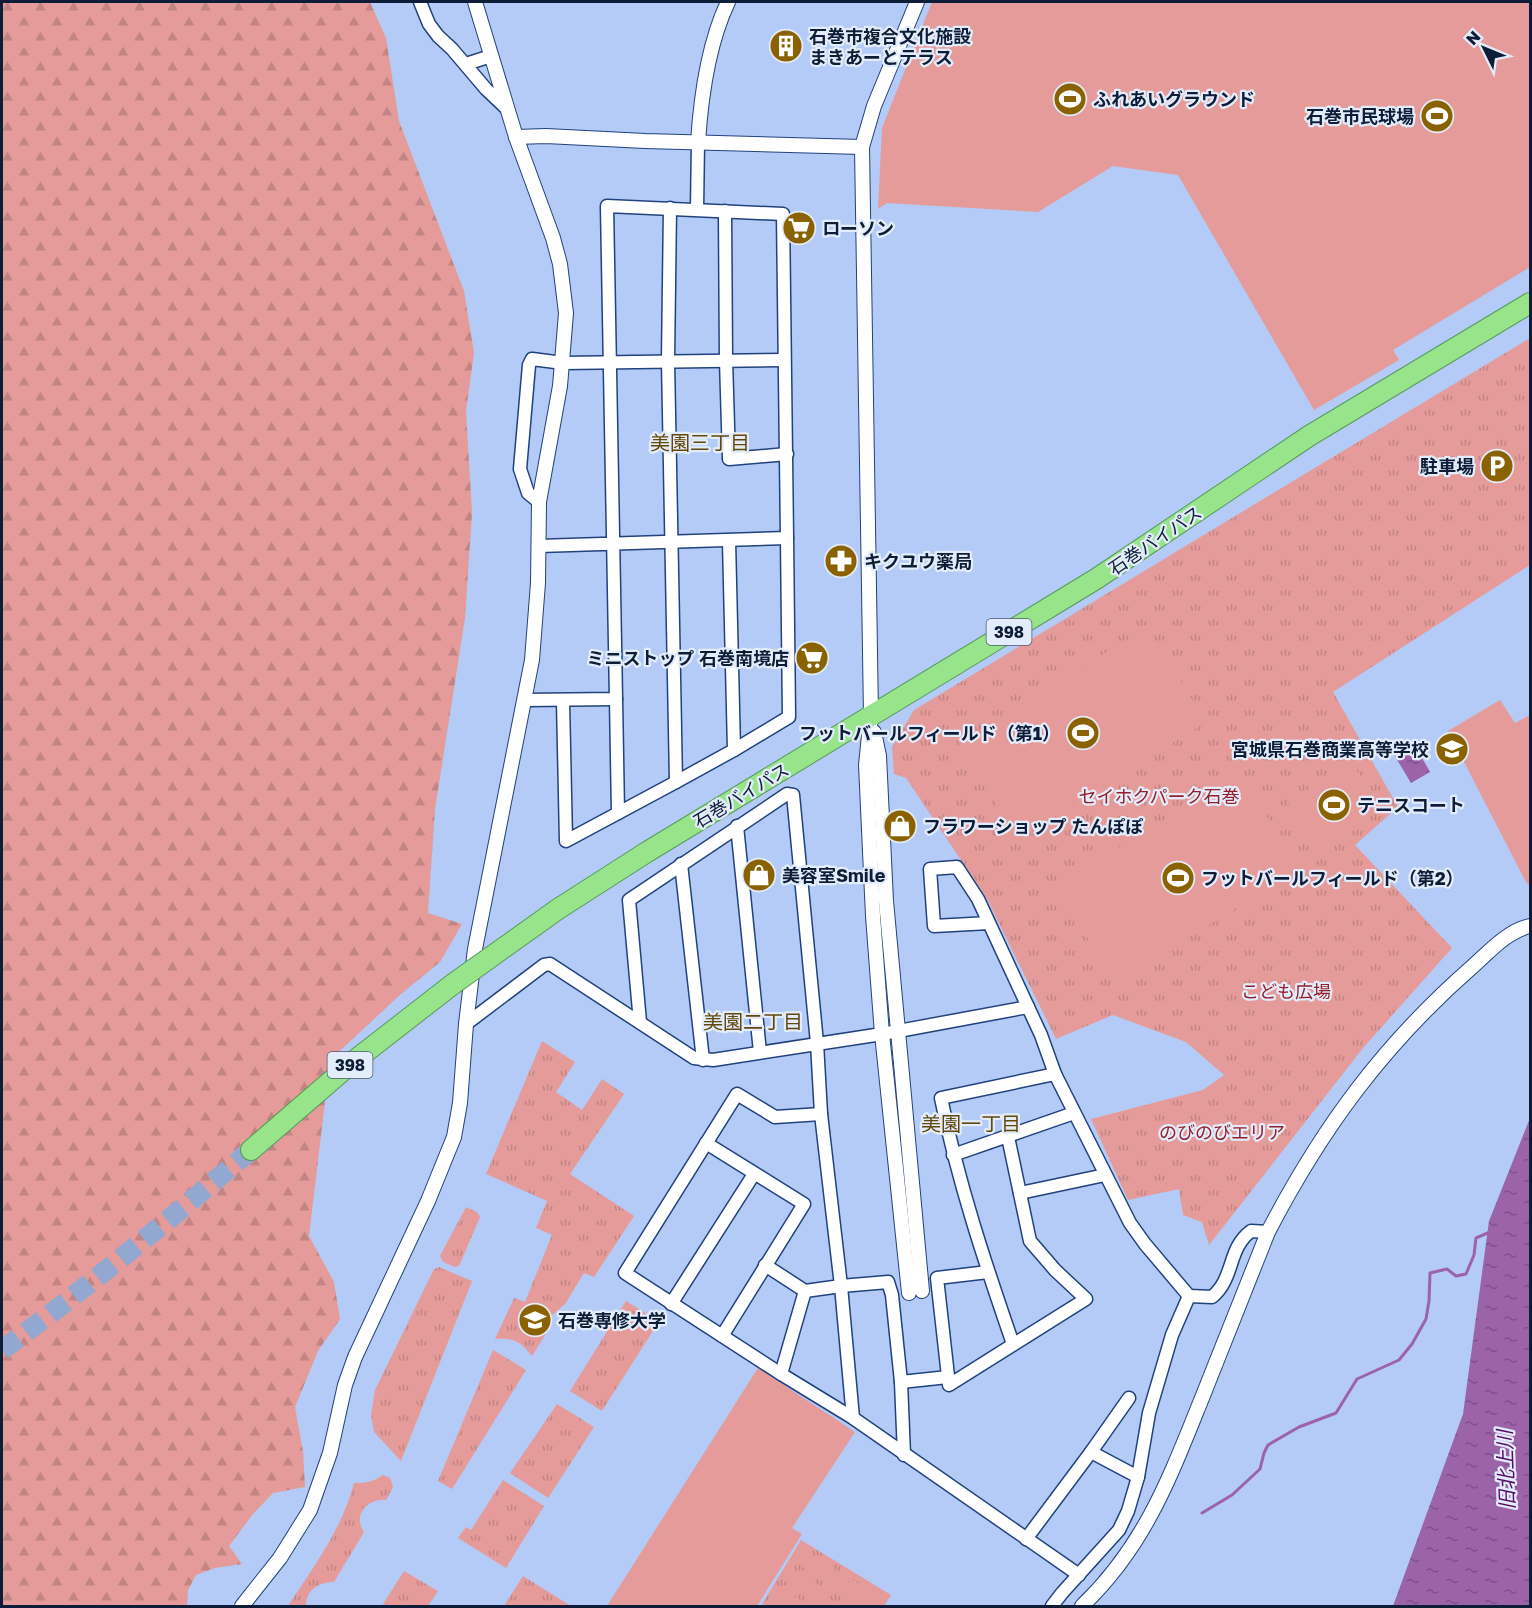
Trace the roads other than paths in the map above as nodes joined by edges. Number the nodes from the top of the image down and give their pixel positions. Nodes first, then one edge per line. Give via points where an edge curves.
1 (420, 2) edge
2 (475, 2) edge
3 (728, 2) edge
4 (917, 2) edge
5 (491, 56) junction
6 (466, 64) junction
7 (506, 108) junction
8 (516, 137) junction
9 (698, 142) junction
10 (862, 147) junction
11 (670, 208) junction
12 (697, 209) junction
13 (725, 211) junction
14 (1530, 303) edge
15 (726, 360) junction
16 (784, 360) junction
17 (668, 361) junction
18 (610, 362) junction
19 (563, 363) junction
20 (787, 454) junction
21 (539, 502) junction
22 (787, 538) junction
23 (671, 541) junction
24 (729, 541) junction
25 (613, 542) junction
26 (539, 546) junction
27 (616, 699) junction
28 (525, 700) junction
29 (563, 701) junction
30 (871, 715) junction
31 (734, 750) junction
32 (676, 782) junction
33 (618, 813) junction
34 (738, 826) junction
35 (681, 864) junction
36 (989, 923) junction
37 (1530, 926) edge
38 (1028, 1007) junction
39 (640, 1022) junction
40 (466, 1024) junction
41 (898, 1030) junction
42 (882, 1034) junction
43 (818, 1043) junction
44 (760, 1052) junction
45 (703, 1060) junction
46 (1055, 1074) junction
47 (1074, 1113) junction
48 (821, 1114) junction
49 (1008, 1137) junction
50 (706, 1143) junction
51 (251, 1150) tunnel mouth
52 (953, 1155) junction
53 (754, 1174) junction
54 (1105, 1175) junction
55 (1020, 1193) junction
56 (1268, 1232) junction
57 (765, 1265) junction
58 (988, 1272) junction
59 (842, 1286) junction
60 (938, 1290) junction
61 (805, 1291) junction
62 (915, 1292) junction
63 (892, 1295) junction
64 (1189, 1296) junction
65 (671, 1304) junction
66 (722, 1336) junction
67 (1013, 1344) junction
68 (781, 1374) junction
69 (948, 1377) junction
70 (901, 1382) junction
71 (1129, 1398) dead end
72 (853, 1418) junction
73 (1091, 1452) junction
74 (904, 1455) junction
75 (1138, 1477) junction
76 (1026, 1539) junction
77 (1079, 1575) junction
78 (242, 1606) edge
79 (1052, 1606) edge
80 (1082, 1606) edge

1 - 6 street via 429,24
2 - 5 street
3 - 9 street via 707,73
4 - 10 street via 874,106
5 - 6 street
5 - 7 street
6 - 7 street
7 - 8 street
8 - 9 street
8 - 19 street via 560,264 566,313
9 - 10 street
9 - 12 street
10 - 30 street
11 - 12 street
11 - 17 street
11 - 18 street via 607,206
12 - 13 street
13 - 15 street
13 - 16 street via 783,214
14 - 30 highway, 石巻バイパス / 398 via 1309,436 1096,579
15 - 16 street
15 - 17 street
15 - 20 street via 729,459
16 - 20 street
17 - 18 street
17 - 23 street
18 - 19 street
18 - 25 street
19 - 21 street
19 - 21 street via 532,359 529,365 520,469 528,493
20 - 22 street
21 - 26 street
22 - 24 street
22 - 31 street via 789,717
23 - 24 street
23 - 25 street
23 - 32 street
24 - 31 street
25 - 26 street
25 - 27 street
26 - 28 street via 536,622
27 - 29 street
27 - 33 street
28 - 29 street
28 - 40 street via 475,949
29 - 33 street via 566,841
30 - 41 street via 879,756 886,901
30 - 42 street via 866,765
30 - 51 highway, 石巻バイパス / 398, bridge via 558,909 354,1061
31 - 32 street
32 - 33 street
34 - 35 street
34 - 43 street via 787,794 793,795
34 - 44 street
35 - 39 street via 629,900
35 - 45 street
36 - 36 street via 934,926 930,869 957,867
36 - 38 street
37 - 56 street via 1512,933 1444,992 1379,1060 1318,1143
38 - 41 street
38 - 46 street
39 - 40 street via 550,964
39 - 45 street
40 - 78 street via 460,1103 454,1137 443,1166 355,1357 330,1453 310,1510 280,1558
41 - 42 street
41 - 62 street
42 - 43 street
42 - 62 street
43 - 44 street
43 - 48 street
44 - 45 street
46 - 47 street
46 - 52 street via 941,1098
47 - 49 street
47 - 54 street
48 - 50 street via 775,1117 737,1094
48 - 59 street
49 - 52 street
49 - 55 street
50 - 53 street
50 - 65 street via 625,1273
52 - 58 street
53 - 57 street via 804,1204
53 - 65 street
54 - 55 street
54 - 64 street via 1130,1223
55 - 67 street via 1030,1240 1086,1299
56 - 64 street via 1251,1231 1242,1238 1224,1285 1212,1297
56 - 80 street via 1163,1494 1128,1552
57 - 61 street
57 - 66 street
58 - 60 street via 937,1278
58 - 67 street
59 - 61 street
59 - 63 street via 888,1282
59 - 72 street
60 - 62 street
60 - 69 street
61 - 68 street
62 - 63 street
63 - 70 street
64 - 75 street via 1172,1335 1149,1413
65 - 66 street
66 - 68 street
67 - 69 street via 949,1385
68 - 72 street
69 - 70 street
70 - 74 street
71 - 73 street
72 - 74 street
73 - 75 street
73 - 76 street
74 - 76 street
75 - 77 street via 1119,1530
76 - 77 street
77 - 79 street

